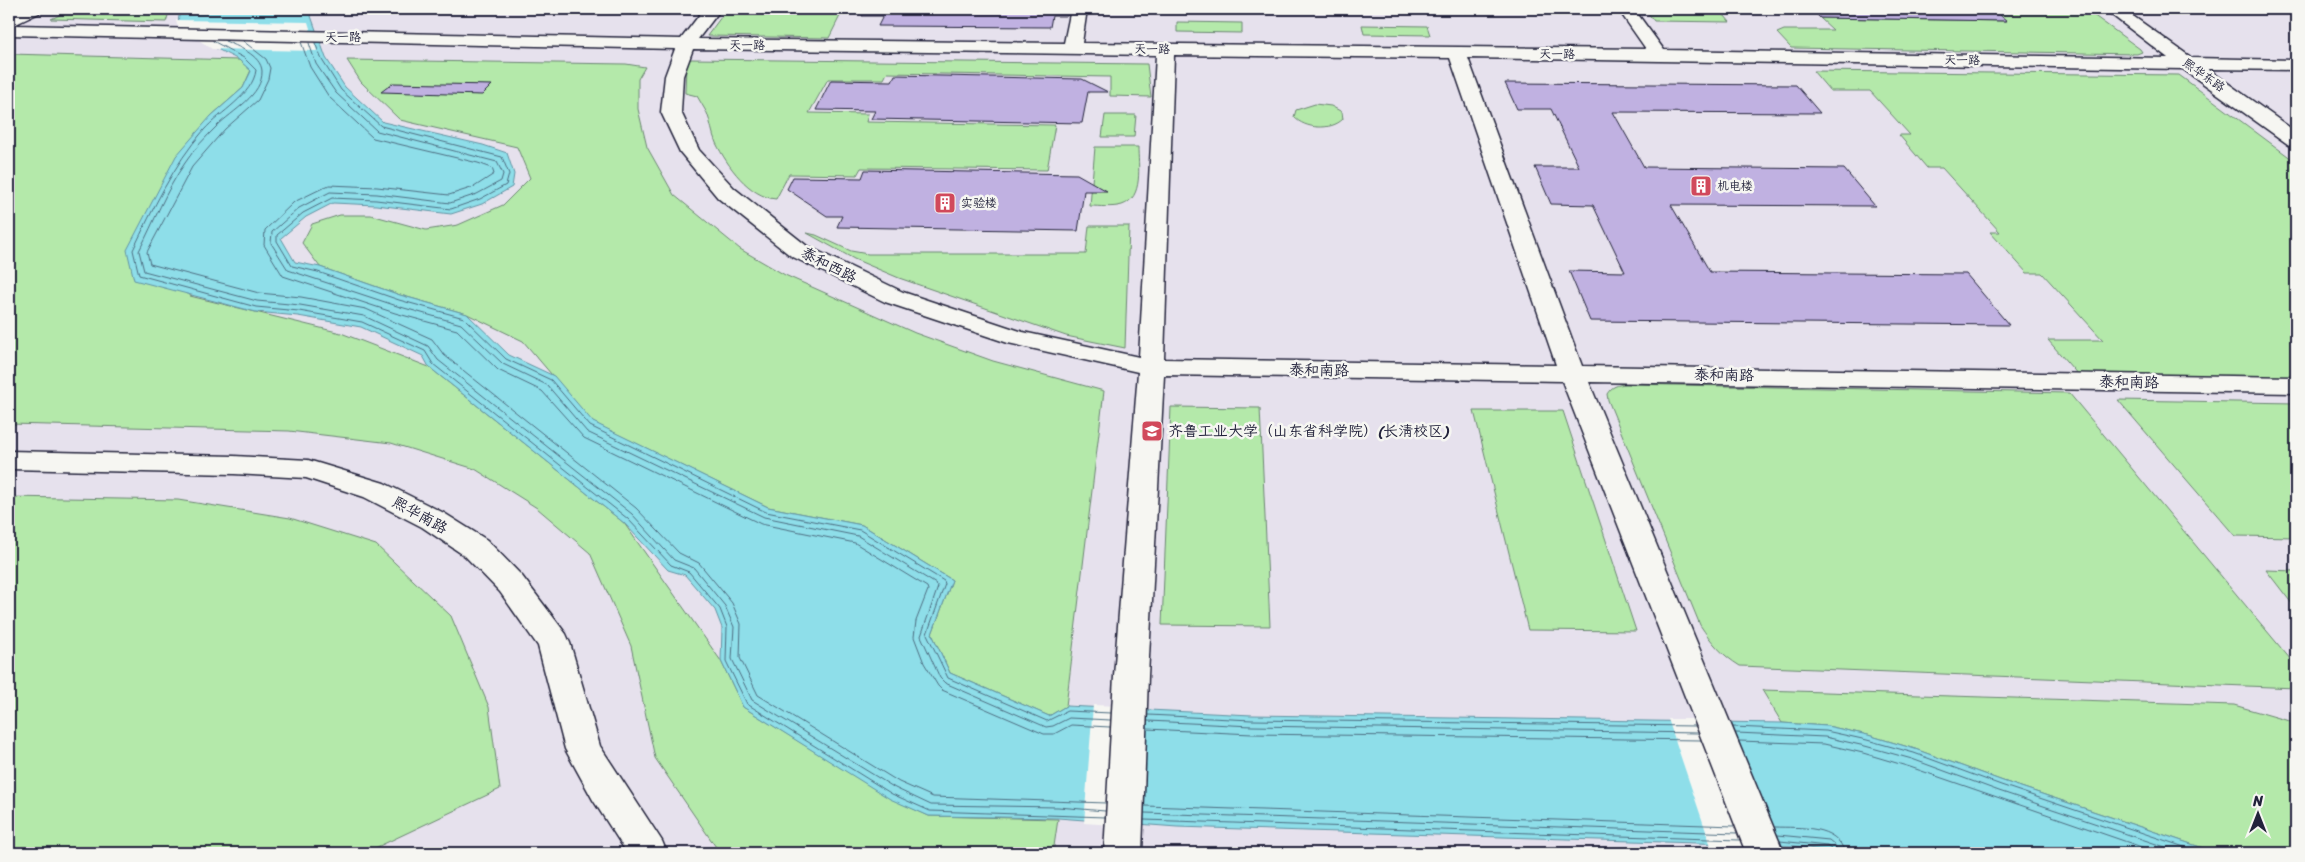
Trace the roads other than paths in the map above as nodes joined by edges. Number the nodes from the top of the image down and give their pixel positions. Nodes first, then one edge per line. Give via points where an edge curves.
1 (33, 9) edge
2 (713, 9) edge
3 (1079, 9) edge
4 (1626, 9) edge
5 (2112, 9) edge
6 (9, 21) edge
7 (9, 30) edge
8 (686, 44) junction
9 (1072, 48) junction
10 (1166, 50) junction
11 (1457, 53) junction
12 (1659, 55) junction
13 (2188, 64) junction
14 (2296, 65) edge
15 (2296, 141) edge
16 (1151, 368) junction
17 (1572, 373) junction
18 (2296, 385) edge
19 (9, 460) edge
20 (648, 853) edge
21 (1123, 853) edge
22 (1765, 853) edge

1 - 6 street
2 - 8 street, 泰和西路
3 - 9 street
4 - 12 street
5 - 13 street, 熙华东路
7 - 8 street, 天一路
8 - 9 street, 天一路
8 - 16 street, 泰和西路 via 674,76 671,112 690,152 726,194 799,251 894,298 1017,338
9 - 10 street, 天一路
10 - 11 street, 天一路
10 - 16 street
11 - 12 street, 天一路
11 - 17 street
12 - 13 street, 天一路
13 - 14 street, 天一路
13 - 15 street, 熙华东路
16 - 17 street, 泰和南路
16 - 21 street
17 - 18 street, 泰和南路
17 - 22 street
19 - 20 street, 熙华南路 via 308,469 374,490 433,520 476,548 511,584 554,643 583,749

